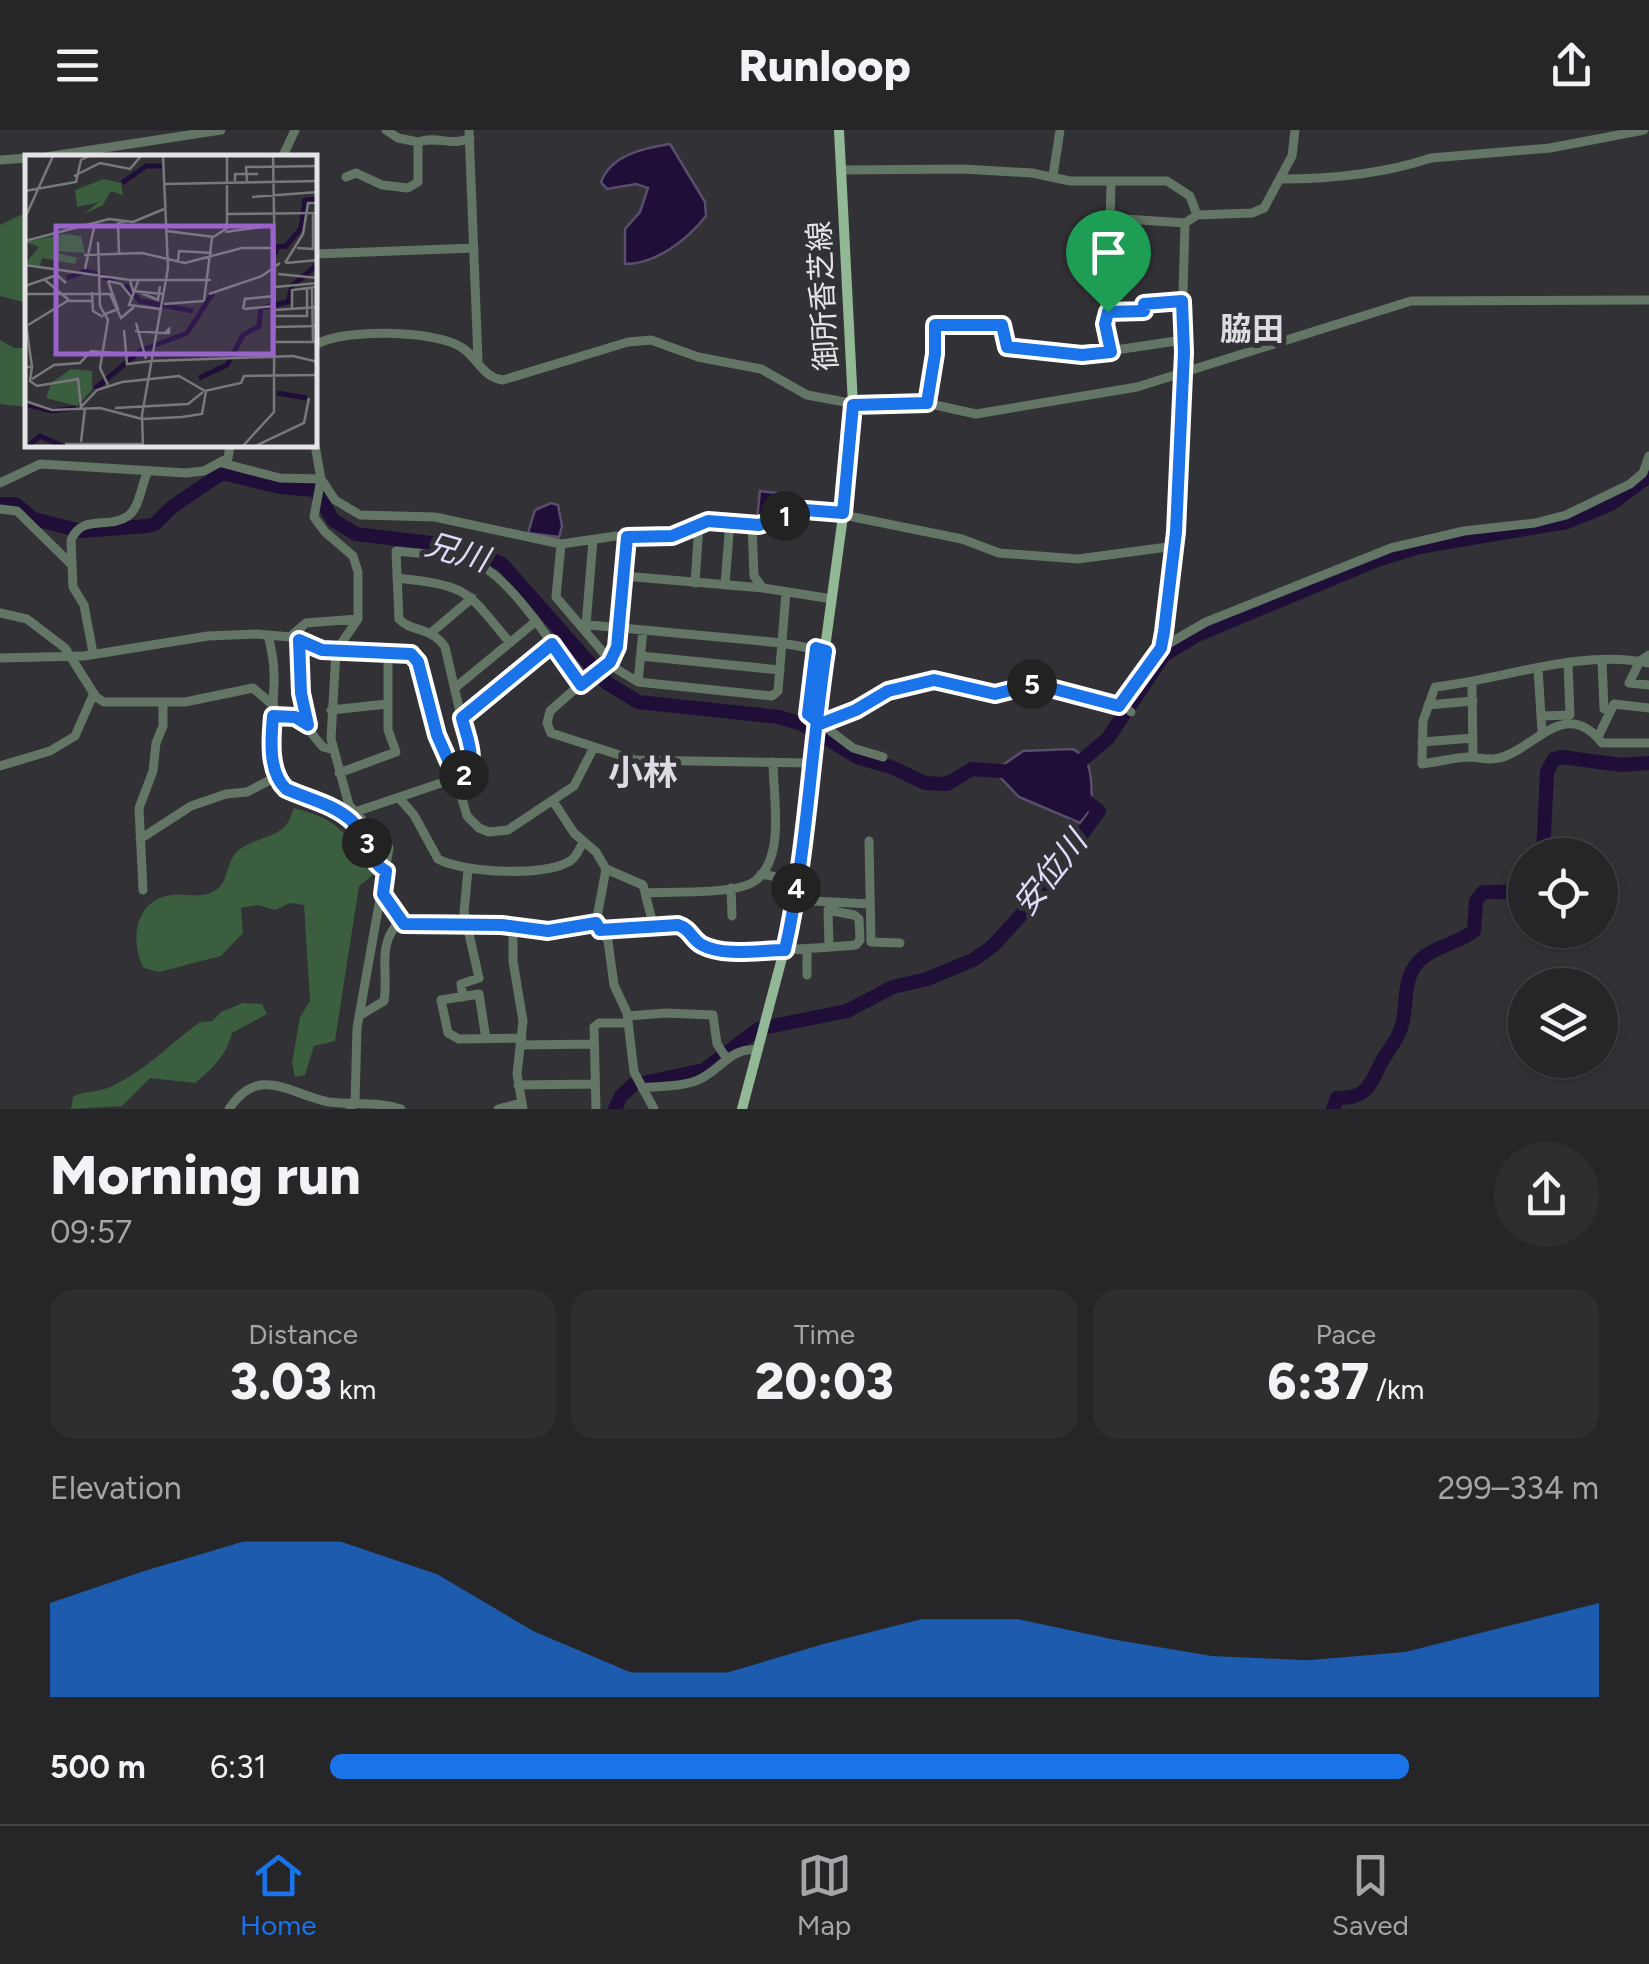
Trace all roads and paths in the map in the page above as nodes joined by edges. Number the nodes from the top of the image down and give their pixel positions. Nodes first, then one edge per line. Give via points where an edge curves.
1 (222, 130) edge
2 (295, 130) edge
3 (386, 130) edge
4 (839, 130) edge
5 (1060, 130) edge
6 (1296, 130) edge
7 (1644, 130) edge
8 (469, 134) edge
9 (418, 142) junction
10 (59, 155) edge
11 (283, 155) edge
12 (25, 158) edge
13 (0, 160) edge
14 (842, 170) junction
15 (1053, 176) junction
16 (346, 177) dead end
17 (1280, 179) junction
18 (1111, 183) junction
19 (1197, 214) junction
20 (1110, 218) junction
21 (1185, 223) junction
22 (474, 248) junction
23 (318, 254) edge
24 (1649, 300) edge
25 (1182, 301) junction
26 (1108, 312) junction
27 (1184, 340) junction
28 (318, 343) edge
29 (1111, 352) junction
30 (478, 363) junction
31 (1183, 373) junction
32 (927, 403) junction
33 (853, 405) junction
34 (230, 448) edge
35 (315, 448) edge
36 (1649, 458) edge
37 (222, 463) junction
38 (148, 471) junction
39 (320, 482) junction
40 (0, 483) edge
41 (0, 509) edge
42 (843, 513) junction
43 (730, 521) junction
44 (699, 524) junction
45 (752, 526) junction
46 (627, 537) junction
47 (594, 540) junction
48 (561, 544) junction
49 (1175, 546) junction
50 (71, 564) junction
51 (624, 576) junction
52 (397, 578) junction
53 (695, 583) junction
54 (724, 585) junction
55 (764, 588) junction
56 (786, 592) junction
57 (472, 598) junction
58 (832, 599) junction
59 (0, 612) edge
60 (358, 619) junction
61 (535, 622) junction
62 (582, 624) junction
63 (619, 628) junction
64 (643, 630) junction
65 (432, 632) junction
66 (268, 634) junction
67 (295, 639) junction
68 (782, 642) junction
69 (510, 643) junction
70 (552, 644) junction
71 (1161, 648) junction
72 (821, 650) junction
73 (336, 651) junction
74 (388, 652) junction
75 (92, 653) junction
76 (71, 655) junction
77 (641, 656) junction
78 (0, 658) edge
79 (1646, 659) edge
80 (1602, 661) junction
81 (608, 663) junction
82 (1568, 663) junction
83 (1538, 668) junction
84 (780, 670) junction
85 (585, 682) junction
86 (638, 682) junction
87 (1472, 683) junction
88 (1649, 685) edge
89 (456, 687) junction
90 (94, 692) junction
91 (1472, 701) junction
92 (162, 704) junction
93 (388, 704) junction
94 (1122, 704) junction
95 (1428, 705) junction
96 (1649, 708) edge
97 (1604, 709) dead end
98 (331, 710) junction
99 (274, 711) junction
100 (1131, 712) dead end
101 (1541, 716) junction
102 (462, 718) junction
103 (818, 719) junction
104 (308, 725) junction
105 (1542, 732) junction
106 (1598, 737) junction
107 (1473, 738) junction
108 (1422, 742) junction
109 (1649, 743) edge
110 (592, 748) junction
111 (334, 750) junction
112 (883, 757) dead end
113 (1474, 757) junction
114 (773, 762) junction
115 (810, 763) junction
116 (0, 766) edge
117 (339, 773) junction
118 (276, 777) junction
119 (456, 778) junction
120 (399, 798) junction
121 (553, 801) junction
122 (355, 812) junction
123 (140, 840) junction
124 (868, 841) dead end
125 (582, 842) junction
126 (606, 869) junction
127 (468, 870) junction
128 (386, 871) junction
129 (761, 874) junction
130 (797, 881) junction
131 (731, 888) junction
132 (143, 890) dead end
133 (647, 893) junction
134 (383, 894) junction
135 (794, 900) junction
136 (870, 904) junction
137 (735, 912) dead end
138 (399, 922) junction
139 (513, 926) junction
140 (598, 926) junction
141 (467, 927) junction
142 (654, 928) junction
143 (900, 943) dead end
144 (829, 947) junction
145 (806, 949) junction
146 (785, 950) junction
147 (807, 975) dead end
148 (463, 997) junction
149 (359, 1016) junction
150 (628, 1020) junction
151 (486, 1038) junction
152 (521, 1041) junction
153 (594, 1044) junction
154 (757, 1050) junction
155 (724, 1055) junction
156 (594, 1084) junction
157 (639, 1084) junction
158 (518, 1085) junction
159 (353, 1106) edge
160 (522, 1106) edge
161 (229, 1109) edge
162 (401, 1109) edge
163 (498, 1109) edge
164 (596, 1109) edge
165 (654, 1109) edge
166 (742, 1109) edge

1 - 10 street
2 - 11 street
3 - 9 street
4 - 14 main road, 御所香芝線
5 - 15 street
6 - 17 street
7 - 17 street via 1341,177
8 - 9 street via 459,144
8 - 22 street
9 - 16 street via 414,186 382,186 356,173
12 - 13 street
14 - 15 street
14 - 33 main road, 御所香芝線
15 - 18 street
17 - 19 street via 1258,211
18 - 19 street via 1167,181 1190,196
18 - 20 street
19 - 21 street
20 - 21 street
20 - 26 street
21 - 25 street
22 - 23 street
22 - 30 street
24 - 31 street via 1412,301
25 - 26 street
25 - 27 street
26 - 29 street
27 - 29 street
27 - 31 street
28 - 30 street via 347,334 432,337 456,344
29 - 32 street via 1007,347 1002,325 935,325
30 - 33 street via 494,379 512,379 651,340 760,369 798,392
31 - 32 street via 1125,390 976,414
31 - 49 street
32 - 33 street
33 - 42 main road, 御所香芝線
34 - 37 street
35 - 39 street
36 - 71 street via 1630,484 1566,515 1391,548 1228,612
37 - 38 street via 196,473
37 - 39 street
38 - 40 street via 40,464
38 - 50 street via 126,518 77,530
39 - 48 street via 360,516 436,518
39 - 60 street via 314,518 356,563
41 - 50 street via 17,512
42 - 45 street via 805,510
42 - 49 street via 1000,553 1078,558
42 - 58 main road, 御所香芝線
43 - 44 street
43 - 45 street
43 - 54 street
44 - 46 street via 672,536
44 - 53 street
45 - 55 street via 754,576
46 - 47 street
46 - 51 street
47 - 48 street
47 - 62 street
48 - 62 street via 556,597
49 - 71 street
50 - 75 street
51 - 53 street
51 - 63 street
52 - 57 street via 453,586
52 - 61 street via 396,551 468,561 500,580
52 - 65 street via 399,619
53 - 54 street
54 - 55 street
55 - 56 street
56 - 58 street
56 - 68 street
57 - 65 street
57 - 69 street
58 - 72 main road, 御所香芝線
59 - 76 street via 27,619
60 - 67 street via 306,623
60 - 73 street
61 - 69 street
61 - 70 street
62 - 63 street
62 - 81 street
63 - 64 street
63 - 81 street
64 - 68 street
64 - 77 street
65 - 89 street via 448,653
66 - 67 street
66 - 75 street
66 - 99 street
67 - 73 street
67 - 104 street
68 - 72 street
68 - 84 street
69 - 89 street
70 - 85 street
70 - 102 street
71 - 94 street
72 - 103 main road, 御所香芝線
73 - 74 street
73 - 98 street
74 - 93 street
74 - 119 street via 416,658
75 - 76 street
76 - 78 street
76 - 90 street
77 - 84 street
77 - 86 street
79 - 80 street
79 - 88 street via 1629,684
80 - 82 street
80 - 97 street
81 - 85 street
81 - 86 street
82 - 83 street
82 - 101 street via 1570,714
83 - 87 street
83 - 101 street
84 - 86 street via 772,696
85 - 110 street via 550,711 548,728
87 - 91 street
87 - 95 street via 1435,686
89 - 102 street
90 - 92 street via 104,702
90 - 116 street via 76,736
91 - 95 street
91 - 107 street
92 - 99 street via 253,688
92 - 123 street via 154,770 140,808
93 - 98 street
93 - 117 street via 396,752
94 - 100 street
94 - 103 street via 1035,684 995,694 934,680
95 - 108 street
96 - 106 street via 1614,704
98 - 111 street
99 - 104 street
99 - 118 street
101 - 105 street
102 - 119 street via 472,764
103 - 112 street via 852,748
103 - 115 main road, 御所香芝線, bridge
104 - 111 street via 323,747
105 - 106 street via 1576,726
105 - 113 street via 1502,758
106 - 109 street
107 - 108 street
107 - 113 street
108 - 113 street via 1422,764
110 - 114 street via 635,760
110 - 121 street via 578,781
111 - 117 street
114 - 115 street
114 - 129 street via 774,844
115 - 130 main road, 御所香芝線
117 - 122 street
118 - 123 street via 248,792 191,806
118 - 128 street via 286,789 351,820
119 - 120 street
119 - 121 street via 468,816 489,832 508,830
120 - 122 street
120 - 127 street via 438,859
121 - 125 street
122 - 128 street via 388,842
123 - 132 street
124 - 136 street
125 - 126 street
125 - 127 street via 564,864
126 - 133 street via 637,881
126 - 140 street
127 - 141 street
128 - 134 street
129 - 130 street
129 - 131 street
130 - 135 main road, 御所香芝線
131 - 133 street
131 - 137 street
133 - 142 street
134 - 138 street
134 - 149 street
135 - 136 street
135 - 146 main road, 御所香芝線
136 - 143 street via 870,942
138 - 141 street
138 - 149 street via 383,954 384,1001
139 - 140 street
139 - 141 street
139 - 152 street
140 - 142 street
140 - 150 street
141 - 148 street via 479,978 461,984
142 - 146 street via 684,926 714,950
144 - 144 street via 860,940 854,915 828,910
144 - 145 street
145 - 146 street
145 - 147 street
146 - 154 main road, 御所香芝線
148 - 151 street via 479,994
148 - 151 street via 442,1000 448,1034
149 - 159 street
150 - 153 street via 599,1023
150 - 155 street via 713,1015
150 - 157 street
151 - 152 street
152 - 153 street
152 - 158 street
153 - 156 street
154 - 155 street
154 - 166 main road, 御所香芝線
155 - 157 street via 695,1082
156 - 158 street
156 - 164 street
157 - 165 street
158 - 160 street
159 - 161 street via 263,1085
159 - 162 street
160 - 163 street

